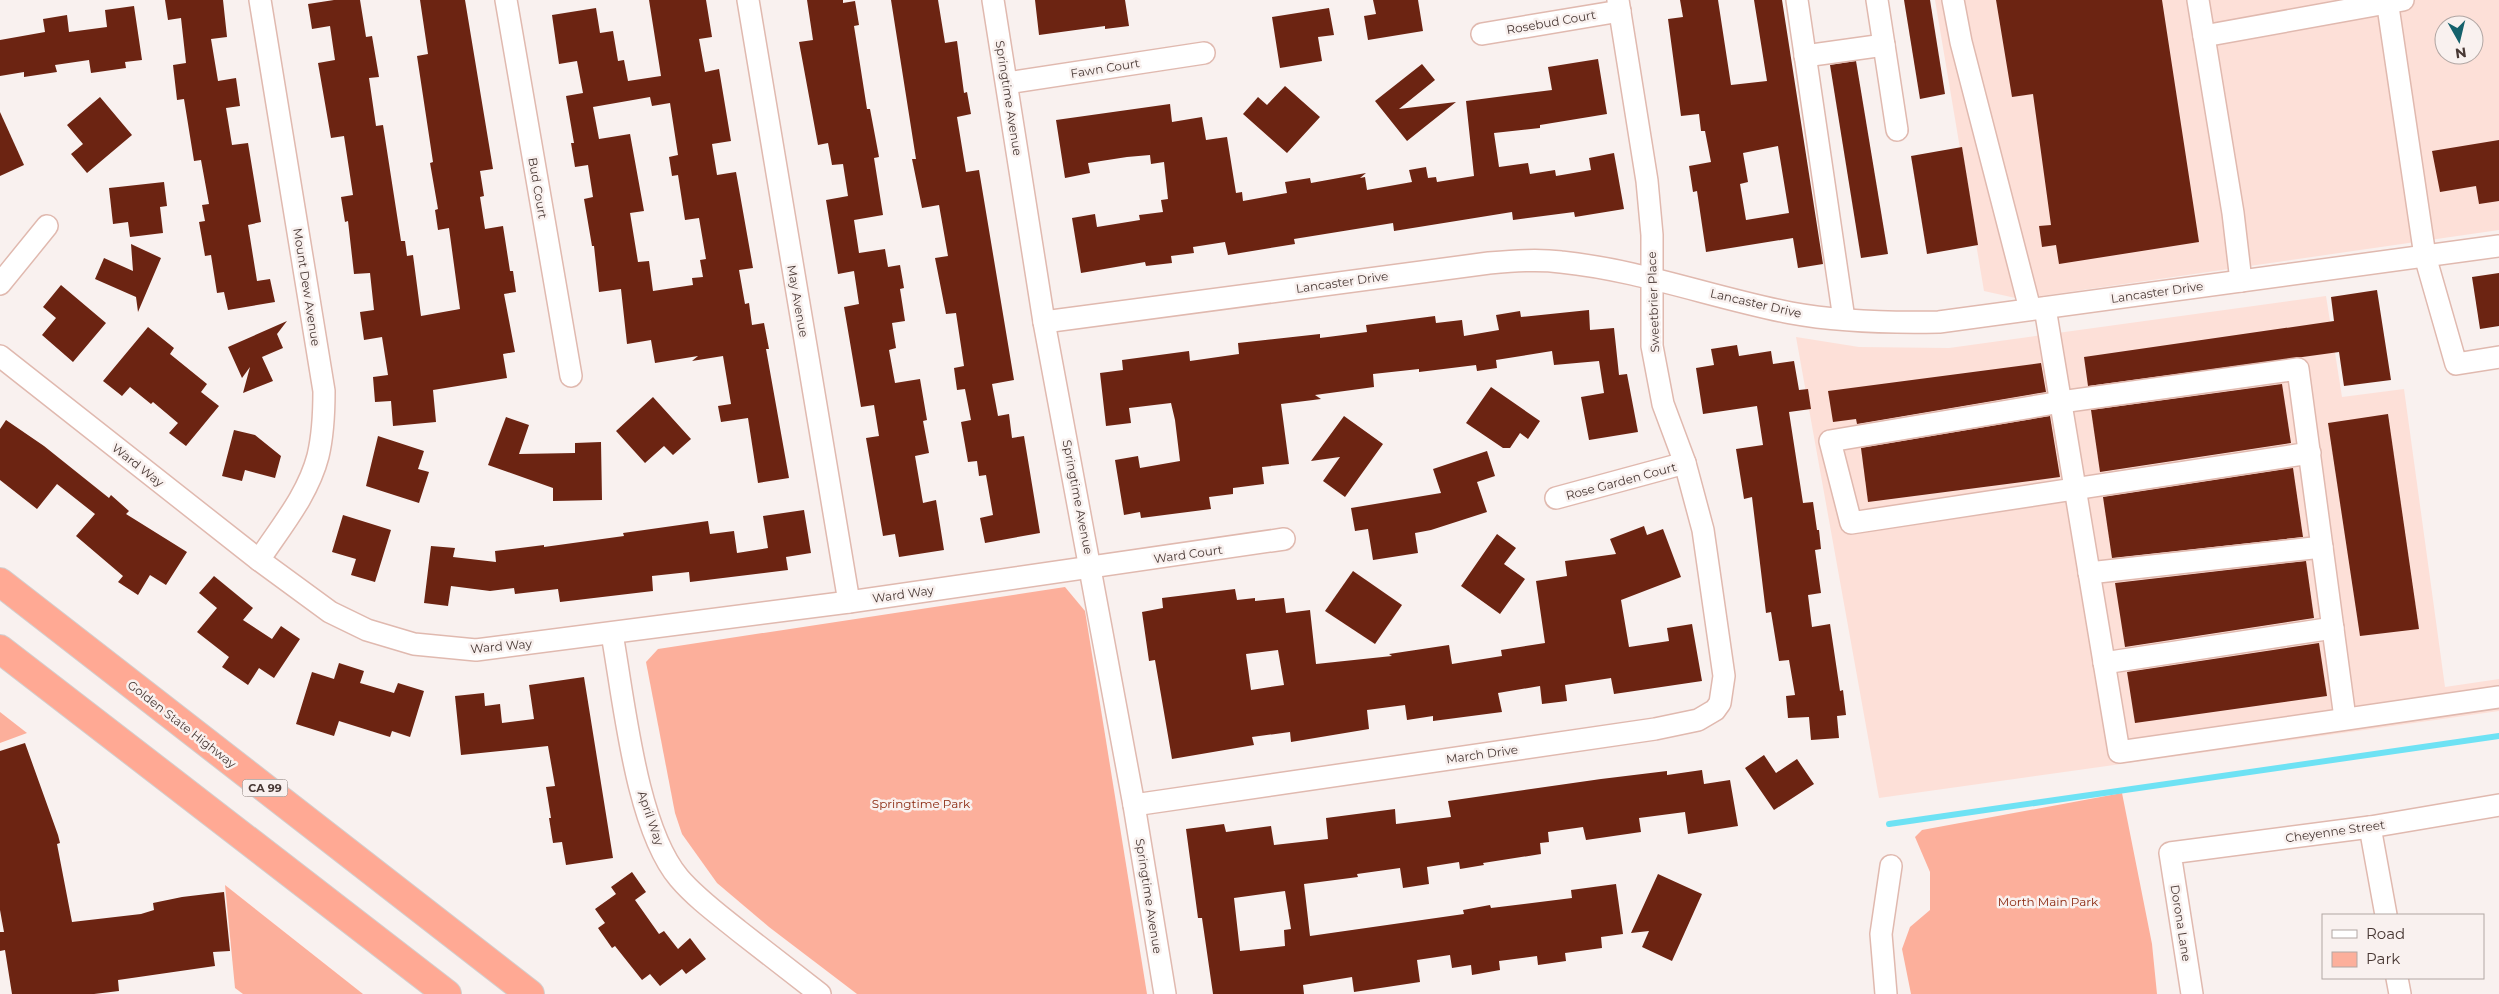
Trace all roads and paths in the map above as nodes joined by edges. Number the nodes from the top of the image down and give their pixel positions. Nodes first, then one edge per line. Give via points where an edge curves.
1 (260, 0) edge
2 (506, 0) edge
3 (748, 0) edge
4 (993, 0) edge
5 (1796, 0) edge
6 (1876, 0) edge
7 (1954, 0) edge
8 (2198, 0) edge
9 (2392, 1) edge
10 (1619, 5) edge
11 (1482, 34) dead end
12 (2204, 36) junction
13 (1884, 45) junction
14 (1204, 53) dead end
15 (1805, 56) junction
16 (1006, 83) junction
17 (1897, 130) dead end
18 (47, 226) dead end
19 (2499, 246) edge
20 (2425, 256) junction
21 (1650, 278) junction
22 (2241, 281) junction
23 (0, 284) edge
24 (2038, 308) junction
25 (1844, 319) junction
26 (1044, 322) junction
27 (0, 356) edge
28 (2499, 358) edge
29 (571, 376) dead end
30 (2061, 402) junction
31 (2310, 453) junction
32 (1685, 463) junction
33 (2075, 489) junction
34 (1556, 498) dead end
35 (1284, 539) dead end
36 (2322, 547) junction
37 (259, 560) junction
38 (1091, 568) junction
39 (2089, 573) junction
40 (0, 582) edge
41 (1712, 598) joint
42 (850, 602) junction
43 (2333, 628) junction
44 (612, 634) junction
45 (0, 649) edge
46 (2104, 663) junction
47 (2499, 697) edge
48 (2345, 718) junction
49 (1134, 805) junction
50 (2499, 805) edge
51 (2370, 827) junction
52 (2170, 853) joint
53 (1891, 866) dead end
54 (2386, 914) edge
55 (2397, 979) edge
56 (448, 994) edge
57 (530, 994) edge
58 (820, 994) edge
59 (1165, 994) edge
60 (1886, 994) edge
61 (2192, 994) edge
62 (2400, 994) edge

1 - 37 street, Mount Dew Avenue via 324,391 324,425 317,458 298,501
2 - 29 street, Bud Court
3 - 42 street, May Avenue
4 - 16 street, Springtime Avenue
5 - 15 street
6 - 13 street
7 - 24 street via 1961,42
8 - 12 street
9 - 12 street
9 - 20 street
10 - 11 street, Rosebud Court
10 - 21 street, Sweetbrier Place via 1648,181 1652,235
12 - 22 street
13 - 15 street
13 - 17 street
14 - 16 street, Fawn Court
15 - 25 street
16 - 26 street, Springtime Avenue
18 - 23 street
19 - 20 street, Lancaster Drive
20 - 22 street, Lancaster Drive
20 - 28 street via 2456,364
21 - 25 street, Lancaster Drive via 1792,313
21 - 26 street, Lancaster Drive via 1561,262 1489,262
21 - 32 street, Sweetbrier Place via 1652,346 1663,404
22 - 24 street, Lancaster Drive
24 - 25 street, Lancaster Drive via 1939,322 1882,323
24 - 30 street
26 - 38 street, Springtime Avenue
27 - 37 street, Ward Way
30 - 31 street via 2298,369
30 - 33 street
30 - 33 street via 1830,441 1851,523
31 - 33 street
31 - 36 street
32 - 34 street, Rose Garden Court
32 - 41 street, Sweetbrier Place via 1703,530
33 - 39 street
35 - 38 street, Ward Court
36 - 39 street
36 - 43 street
37 - 44 street, Ward Way via 330,612 366,630 414,644 476,650
38 - 42 street, Ward Way
38 - 49 street, Springtime Avenue
39 - 46 street
40 - 57 highway, Golden State Highway / CA 99
41 - 49 street, March Drive via 1724,676 1720,703 1698,720
42 - 44 street, Ward Way
43 - 46 street
43 - 48 street
44 - 58 street, April Way via 635,764 660,846 678,877 710,908
45 - 56 highway
46 - 48 street via 2119,752
47 - 48 street
49 - 59 street, Springtime Avenue
50 - 51 street, Cheyenne Street
51 - 52 street, Cheyenne Street
51 - 54 street
52 - 61 street, Dorona Lane
53 - 60 street via 1881,934
55 - 62 street

